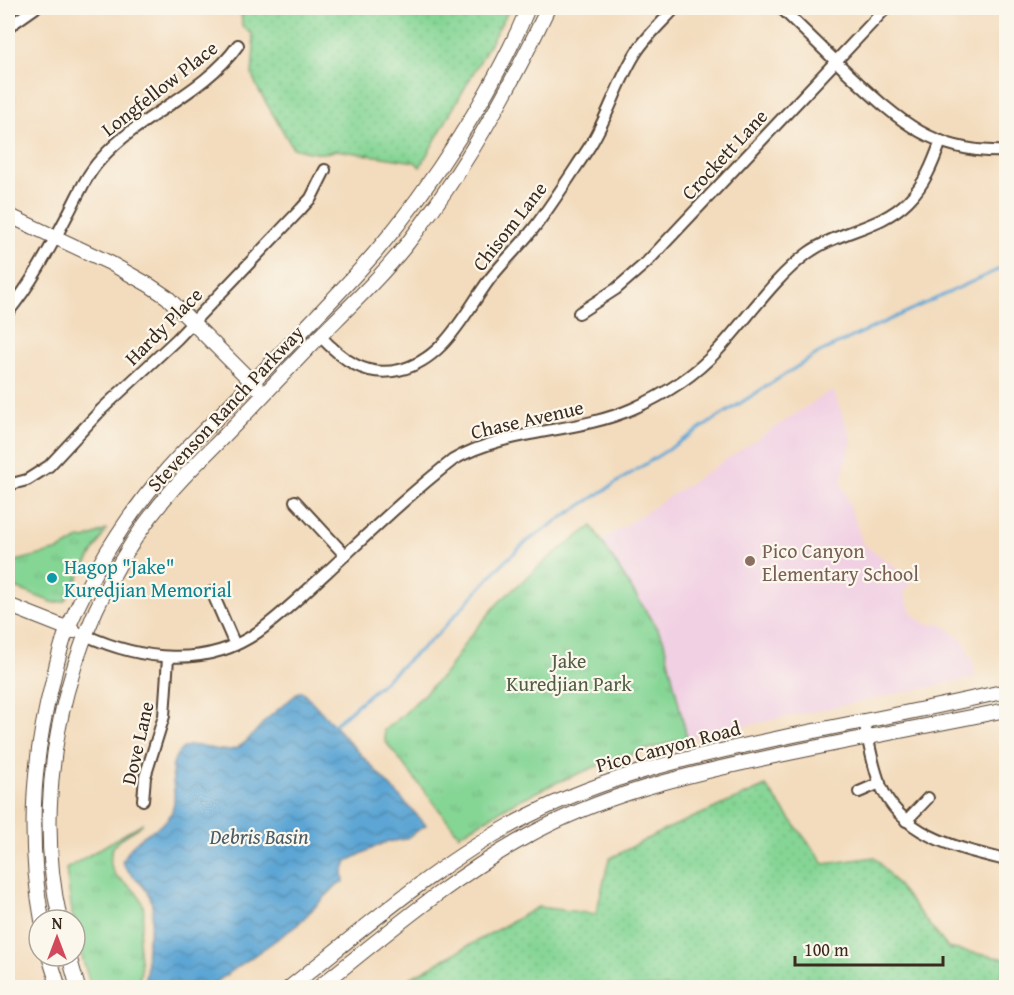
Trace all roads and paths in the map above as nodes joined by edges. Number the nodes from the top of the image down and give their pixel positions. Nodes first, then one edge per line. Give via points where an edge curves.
1 (35, 8) edge
2 (528, 8) edge
3 (549, 8) edge
4 (675, 8) edge
5 (781, 8) edge
6 (886, 8) edge
7 (8, 27) edge
8 (238, 45) dead end
9 (835, 61) junction
10 (940, 141) junction
11 (1006, 151) edge
12 (325, 170) dead end
13 (8, 215) edge
14 (54, 238) junction
15 (8, 312) edge
16 (579, 313) dead end
17 (192, 323) junction
18 (320, 336) junction
19 (252, 382) junction
20 (264, 393) junction
21 (8, 485) edge
22 (295, 501) dead end
23 (345, 555) junction
24 (212, 592) dead end
25 (8, 605) edge
26 (68, 628) junction
27 (85, 635) junction
28 (235, 645) junction
29 (168, 658) junction
30 (1006, 691) edge
31 (1006, 710) edge
32 (864, 721) junction
33 (867, 736) junction
34 (880, 783) junction
35 (859, 792) dead end
36 (928, 798) dead end
37 (143, 800) dead end
38 (906, 820) junction
39 (1006, 860) edge
40 (40, 908) edge
41 (58, 908) edge
42 (53, 968) edge
43 (72, 968) edge
44 (59, 987) edge
45 (78, 987) edge
46 (289, 987) edge
47 (318, 987) edge

1 - 7 street
2 - 19 main road, Stevenson Ranch Parkway via 482,98 402,217 339,292
3 - 18 main road, Stevenson Ranch Parkway via 494,115 452,181 406,244
4 - 18 street, Chisom Lane via 634,55 597,135 534,228 496,271 439,349 401,370 373,371 348,362
5 - 9 street
6 - 9 street, Crockett Lane
8 - 14 street, Longfellow Place via 210,75 110,148 90,174
9 - 10 street via 886,109 915,130
9 - 16 street, Crockett Lane via 647,262 610,294
10 - 11 street via 975,150
10 - 23 street, Chase Avenue via 927,176 900,208 874,225 823,243 796,262 718,350 690,375 611,417 499,440 467,452 440,470
12 - 17 street, Hardy Place via 301,209
13 - 14 main road
14 - 15 street, Longfellow Place
14 - 17 main road via 132,274 167,297
17 - 19 main road
17 - 21 street, Hardy Place via 49,466 27,480
18 - 20 main road, Stevenson Ranch Parkway
19 - 20 main road
19 - 26 main road, Stevenson Ranch Parkway via 179,456 134,511 109,549
20 - 27 main road, Stevenson Ranch Parkway via 165,497 120,563
22 - 23 street
23 - 28 street, Chase Avenue via 272,621
24 - 28 street
25 - 26 main road
26 - 27 main road
26 - 40 main road, Stevenson Ranch Parkway via 47,703 35,767 32,827
27 - 29 street, Chase Avenue via 136,654
27 - 41 main road, Stevenson Ranch Parkway via 60,722 52,780 51,842
28 - 29 street, Chase Avenue via 201,655
29 - 37 street, Dove Lane via 164,716 145,777
30 - 32 main road, Pico Canyon Road
31 - 33 main road, Pico Canyon Road
32 - 33 street
32 - 46 main road, Pico Canyon Road via 657,766 564,799 509,826 447,864
33 - 34 street
33 - 47 main road, Pico Canyon Road via 705,771 632,791 563,818 470,870
34 - 35 street
34 - 38 street
36 - 38 street
38 - 39 street via 930,837
42 - 44 main road
43 - 45 main road

